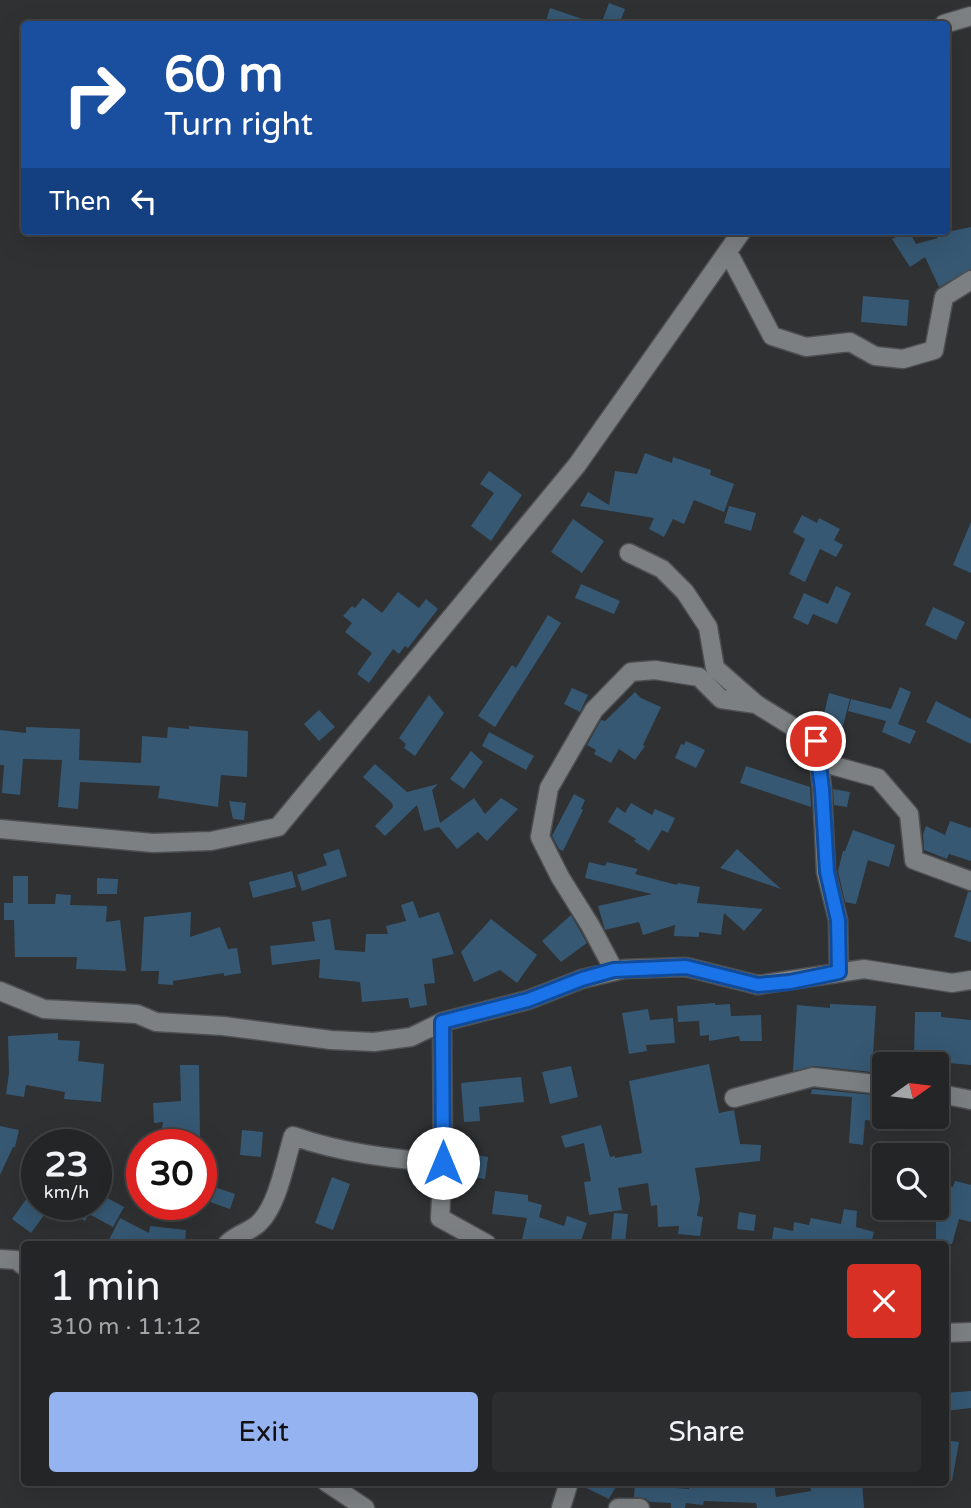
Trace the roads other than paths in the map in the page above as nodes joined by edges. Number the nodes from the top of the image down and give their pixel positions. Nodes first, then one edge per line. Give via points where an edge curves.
1 (971, 16) edge
2 (950, 22) edge
3 (740, 235) edge
4 (728, 252) junction
5 (971, 280) edge
6 (629, 553) dead end
7 (756, 704) junction
8 (816, 741) junction
9 (0, 829) edge
10 (971, 881) edge
11 (614, 970) junction
12 (839, 972) junction
13 (971, 980) edge
14 (0, 991) edge
15 (442, 1022) junction
16 (872, 1084) edge
17 (949, 1096) edge
18 (734, 1098) dead end
19 (971, 1100) edge
20 (443, 1163) junction
21 (230, 1241) edge
22 (482, 1241) edge
23 (0, 1259) edge
24 (21, 1264) edge
25 (971, 1332) edge
26 (949, 1333) edge
27 (332, 1486) edge
28 (568, 1486) edge
29 (365, 1508) edge
30 (561, 1508) edge
31 (618, 1508) edge
32 (640, 1508) edge

1 - 2 street
3 - 4 street
4 - 5 street via 772,336 806,347 850,342 875,356 903,359 934,350 944,297
4 - 9 street via 577,465 278,827 211,841 153,843
6 - 7 street via 662,569 685,592 708,627 715,668
7 - 8 street
7 - 11 street via 721,699 699,677 655,670 631,672 594,710 549,788 540,837
8 - 10 street via 835,766 878,778 909,814 914,860
8 - 12 street via 827,872 838,920
11 - 12 street via 686,967 758,985
11 - 15 street via 528,1000
12 - 13 street via 864,970 952,983
14 - 15 street via 44,1009 137,1014 156,1022 331,1040 374,1042 411,1037
15 - 20 street
16 - 18 street via 813,1077
17 - 19 street
20 - 21 street via 395,1159 293,1136 270,1212 257,1226
20 - 22 street via 440,1218
23 - 24 street
25 - 26 street
27 - 29 street
28 - 30 street
31 - 32 street

